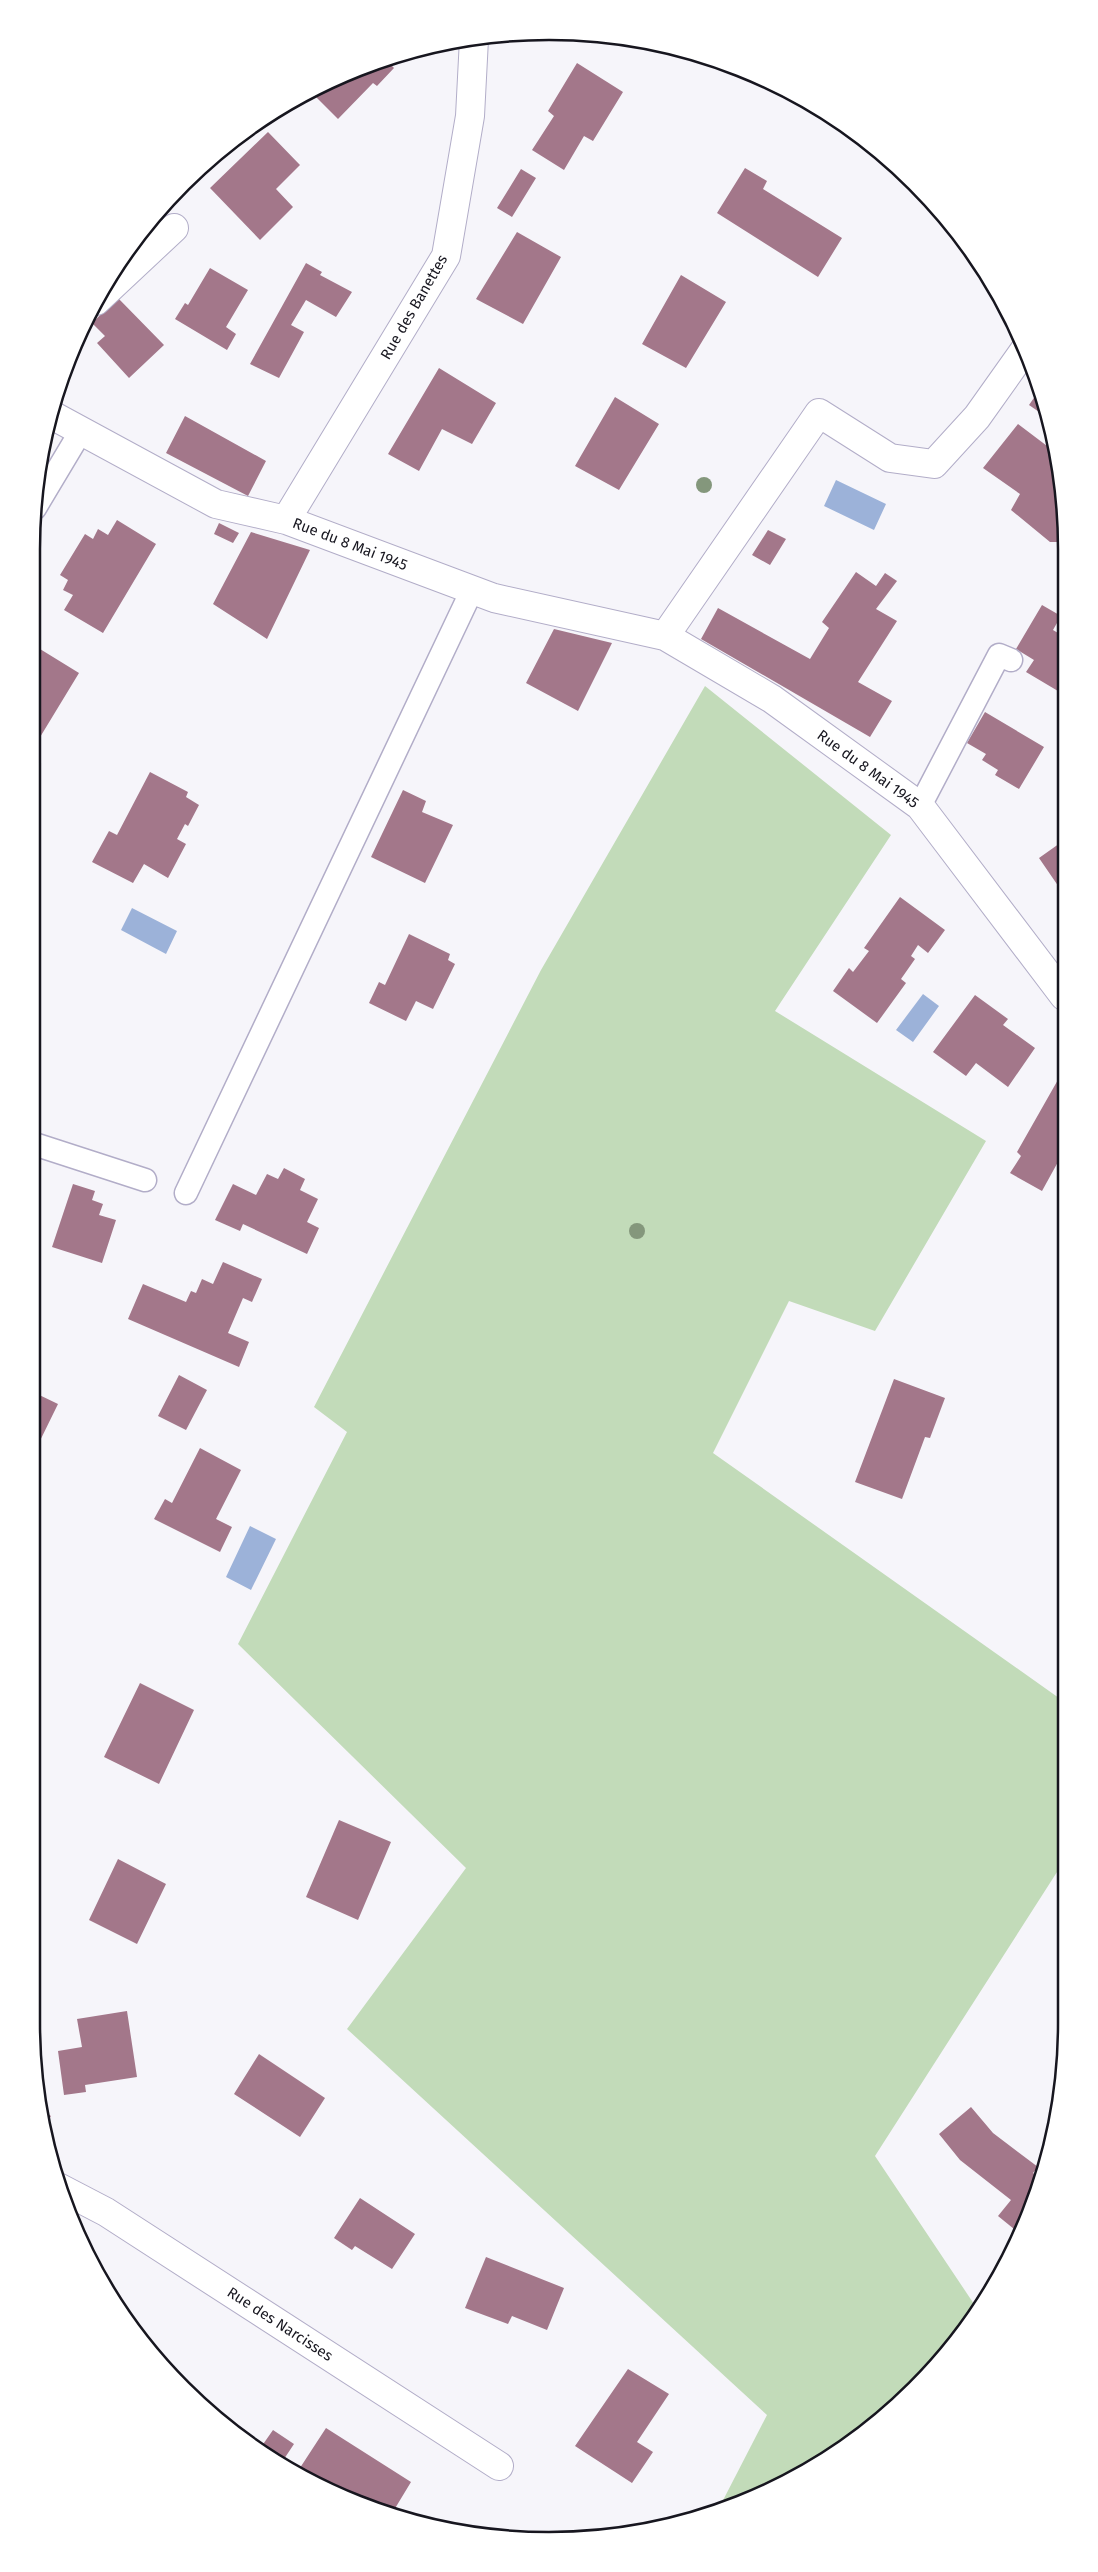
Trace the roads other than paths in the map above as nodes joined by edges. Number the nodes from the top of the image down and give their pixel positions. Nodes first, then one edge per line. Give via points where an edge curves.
1 (474, 46) edge
2 (174, 228) dead end
3 (115, 283) edge
4 (1020, 356) edge
5 (57, 418) edge
6 (81, 431) junction
7 (43, 495) edge
8 (286, 520) junction
9 (472, 590) junction
10 (665, 636) junction
11 (1012, 660) dead end
12 (920, 806) junction
13 (1058, 988) edge
14 (40, 1146) edge
15 (145, 1180) dead end
16 (186, 1193) dead end
17 (69, 2193) edge
18 (499, 2466) dead end

1 - 8 street, Rue des Banettes via 470,116 446,256
2 - 3 street
4 - 10 street via 977,417 934,464 890,458 819,412
5 - 6 street, Rue du 8 Mai 1945
6 - 7 lane
6 - 8 street, Rue du 8 Mai 1945 via 216,504
8 - 9 street, Rue du 8 Mai 1945
9 - 10 street, Rue du 8 Mai 1945 via 494,598
9 - 16 lane
10 - 12 street, Rue du 8 Mai 1945 via 772,699
11 - 12 lane via 1000,655
12 - 13 street, Rue du 8 Mai 1945
14 - 15 lane
17 - 18 street, Rue des Narcisses via 106,2212

